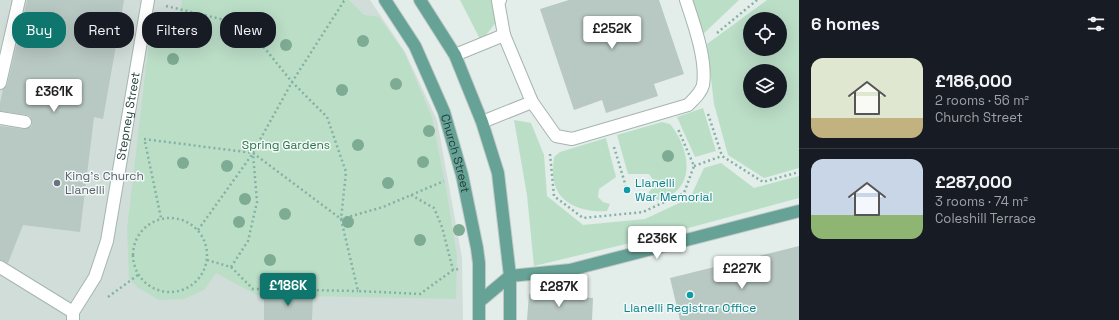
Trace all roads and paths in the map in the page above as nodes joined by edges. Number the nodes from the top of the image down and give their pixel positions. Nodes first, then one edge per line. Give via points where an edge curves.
1 (19, 0) edge
2 (347, 0) edge
3 (385, 0) edge
4 (420, 0) edge
5 (500, 0) edge
6 (686, 0) edge
7 (756, 0) edge
8 (148, 1) edge
9 (716, 34) dead end
10 (504, 35) junction
11 (455, 55) junction
12 (292, 82) junction
13 (0, 84) edge
14 (532, 102) junction
15 (707, 107) dead end
16 (0, 118) edge
17 (25, 122) dead end
18 (482, 122) junction
19 (676, 124) dead end
20 (124, 137) junction
21 (144, 139) junction
22 (612, 143) dead end
23 (253, 153) junction
24 (550, 154) dead end
25 (722, 156) junction
26 (694, 166) junction
27 (799, 172) edge
28 (462, 175) junction
29 (627, 190) dead end
30 (411, 195) junction
31 (799, 211) edge
32 (161, 218) junction
33 (341, 219) junction
34 (198, 230) junction
35 (207, 260) junction
36 (479, 263) junction
37 (0, 267) edge
38 (231, 267) junction
39 (453, 270) junction
40 (510, 276) junction
41 (358, 291) junction
42 (479, 302) junction
43 (73, 316) edge
44 (479, 320) edge
45 (510, 320) edge

1 - 13 street
2 - 12 path
3 - 28 main road, Church Street via 415,46 444,112
4 - 11 main road
5 - 10 street via 498,1
6 - 14 street via 699,40 703,76 703,86 699,94 688,105 572,139 556,136
7 - 9 path
8 - 12 path via 246,25
8 - 20 street, Stepney Street
10 - 11 street
10 - 14 street
11 - 18 main road
12 - 23 path
12 - 33 path via 327,117 346,172
14 - 18 street
15 - 25 path
16 - 17 street
18 - 40 main road via 498,173
19 - 26 path
20 - 21 path
20 - 43 street, Stepney Street via 107,241 96,277
21 - 23 path
21 - 32 path
22 - 29 path
23 - 33 path
23 - 34 path
23 - 38 path via 257,202 248,241
24 - 26 path via 554,196 583,218 643,212 684,193
25 - 26 path
25 - 27 path via 763,182
28 - 30 path
28 - 36 main road, Church Street
30 - 33 path via 383,207
30 - 39 path via 434,208 442,227
31 - 40 main road via 570,270
32 - 34 path via 181,219
32 - 35 path via 141,231 132,252 138,275 147,285 159,291 184,290 195,283 203,272
33 - 41 path
34 - 35 path via 207,249
35 - 38 path
36 - 39 path
36 - 42 main road, Church Street
37 - 43 street
38 - 41 path via 253,289
39 - 41 path via 420,294
40 - 42 main road
40 - 45 main road
42 - 44 main road, Church Street

